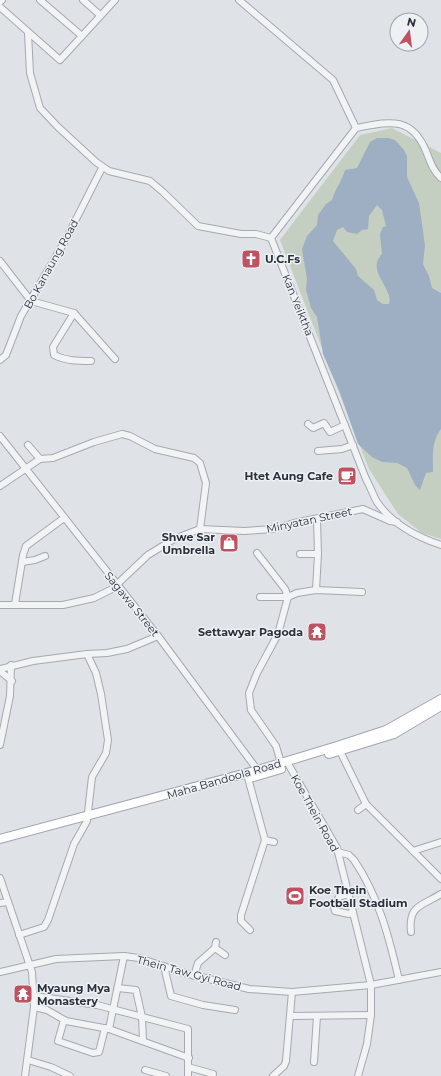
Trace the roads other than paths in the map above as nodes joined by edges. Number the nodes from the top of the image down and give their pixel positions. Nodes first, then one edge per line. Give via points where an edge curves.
1 (2, 0) edge
2 (40, 0) edge
3 (83, 0) edge
4 (115, 0) edge
5 (239, 0) edge
6 (0, 2) edge
7 (0, 7) edge
8 (100, 15) junction
9 (28, 33) junction
10 (82, 36) junction
11 (356, 128) junction
12 (102, 168) junction
13 (441, 178) edge
14 (272, 238) junction
15 (0, 261) edge
16 (31, 301) junction
17 (74, 313) junction
18 (115, 359) dead end
19 (0, 360) edge
20 (91, 361) dead end
21 (345, 425) junction
22 (311, 429) dead end
23 (0, 436) edge
24 (28, 445) dead end
25 (353, 445) junction
26 (318, 451) dead end
27 (40, 459) junction
28 (25, 468) junction
29 (0, 486) edge
30 (383, 509) junction
31 (378, 515) junction
32 (64, 518) junction
33 (317, 519) junction
34 (397, 522) junction
35 (200, 529) junction
36 (441, 545) edge
37 (257, 553) dead end
38 (300, 554) dead end
39 (318, 554) junction
40 (45, 556) dead end
41 (22, 562) junction
42 (116, 585) junction
43 (316, 590) junction
44 (362, 592) dead end
45 (260, 597) dead end
46 (288, 598) junction
47 (15, 604) junction
48 (0, 605) edge
49 (158, 636) junction
50 (87, 654) junction
51 (11, 665) junction
52 (0, 670) edge
53 (12, 681) junction
54 (440, 705) edge
55 (0, 745) edge
56 (338, 748) junction
57 (286, 764) junction
58 (260, 772) junction
59 (248, 778) junction
60 (366, 804) junction
61 (358, 810) dead end
62 (88, 819) junction
63 (0, 839) edge
64 (265, 840) junction
65 (274, 842) dead end
66 (441, 842) edge
67 (0, 844) edge
68 (413, 851) junction
69 (338, 852) junction
70 (0, 878) edge
71 (441, 879) edge
72 (349, 894) junction
73 (441, 894) edge
74 (8, 902) junction
75 (0, 903) edge
76 (354, 912) junction
77 (250, 930) dead end
78 (411, 932) dead end
79 (19, 935) junction
80 (225, 955) dead end
81 (124, 956) junction
82 (30, 965) junction
83 (164, 966) junction
84 (0, 972) edge
85 (441, 972) edge
86 (194, 976) junction
87 (399, 980) junction
88 (371, 985) junction
89 (118, 988) junction
90 (292, 992) junction
91 (35, 996) junction
92 (34, 1007) junction
93 (114, 1010) junction
94 (235, 1010) dead end
95 (371, 1015) junction
96 (290, 1016) junction
97 (317, 1016) junction
98 (142, 1017) junction
99 (64, 1020) junction
100 (107, 1029) junction
101 (143, 1041) junction
102 (189, 1058) junction
103 (28, 1060) junction
104 (314, 1062) dead end
105 (188, 1067) junction
106 (145, 1070) dead end
107 (213, 1074) dead end
108 (25, 1076) edge
109 (70, 1076) edge
110 (166, 1076) edge
111 (188, 1076) edge
112 (273, 1076) edge
113 (358, 1076) edge

1 - 6 street
2 - 10 street
3 - 8 street
4 - 8 street
5 - 11 street via 333,80
7 - 9 street
8 - 10 street
9 - 10 street via 60,60
9 - 12 street via 30,73 40,108
11 - 13 street via 394,122 411,129 421,140 434,169
11 - 14 street
12 - 14 street via 150,182 198,226
12 - 16 street, Bo Kanaung Road
14 - 21 street, Kan Yeiktha
15 - 16 street
16 - 17 street
16 - 19 street, Bo Kanaung Road via 21,316 6,354
17 - 18 street
17 - 20 street via 53,347 54,355 77,361
21 - 22 street via 330,432 324,423
21 - 25 street, Kan Yeiktha
23 - 28 street, Sagawa Street
24 - 27 street
25 - 26 street via 342,449
25 - 30 street, Kan Yeiktha via 366,479
27 - 28 street
27 - 35 street via 53,458 122,434 155,449 194,458 200,463 206,483
28 - 29 street
28 - 32 street, Sagawa Street
30 - 31 street
30 - 34 street, Kan Yeiktha
31 - 33 street, Minyatan Street via 363,509
31 - 34 street, Minyatan Street
32 - 41 street via 26,546
32 - 42 street, Sagawa Street
33 - 35 street, Minyatan Street via 274,529
33 - 39 street
34 - 36 street, Kan Yeiktha via 413,534
35 - 42 street, Minyatan Street via 174,539 148,555
37 - 46 street via 285,589
38 - 39 street
39 - 43 street
40 - 41 street
41 - 47 street
42 - 47 street, Minyatan Street via 94,598 63,605
42 - 49 street, Sagawa Street
43 - 44 street
43 - 46 street via 297,593
45 - 46 street
46 - 57 street, Koe Thein Road via 278,634 249,693 251,710
47 - 48 street, Minyatan Street
49 - 50 street via 126,649
49 - 58 street, Sagawa Street
50 - 51 street
50 - 62 street via 96,673 108,740 106,753 92,777
51 - 52 street
51 - 53 street
52 - 53 street
53 - 55 street
54 - 56 main road, Maha Bandoola Road via 386,730
56 - 57 main road, Maha Bandoola Road
56 - 60 street
57 - 58 main road, Maha Bandoola Road
57 - 69 street, Koe Thein Road
58 - 59 main road, Maha Bandoola Road
58 - 62 main road, Maha Bandoola Road
59 - 62 main road, Maha Bandoola Road
59 - 64 street
60 - 61 street
60 - 68 street
62 - 63 main road, Maha Bandoola Road
62 - 67 main road, Maha Bandoola Road
62 - 79 street via 74,844 44,927
64 - 65 street
64 - 77 street via 241,915 242,921
66 - 68 street
68 - 71 street
69 - 72 street, Koe Thein Road
69 - 87 street via 349,855 354,860 376,899 385,922
70 - 74 street
72 - 76 street, Koe Thein Road
72 - 76 street via 339,897 334,907 335,911
73 - 78 street via 414,910 410,919
74 - 75 street
74 - 79 street
76 - 88 street, Koe Thein Road
79 - 82 street
80 - 86 street via 216,945 198,962
81 - 82 street, Thein Taw Gyi Road via 56,959
81 - 83 street, Thein Taw Gyi Road
81 - 89 street
82 - 84 street, Thein Taw Gyi Road
82 - 91 street
83 - 86 street, Thein Taw Gyi Road
83 - 94 street via 171,996
85 - 87 street, Thein Taw Gyi Road
86 - 90 street, Thein Taw Gyi Road via 249,989
87 - 88 street, Thein Taw Gyi Road
88 - 90 street, Thein Taw Gyi Road
88 - 95 street, Koe Thein Road
89 - 93 street
89 - 98 street via 136,990
90 - 96 street
91 - 92 street
91 - 93 street
92 - 99 street via 47,1010
92 - 103 street
93 - 98 street
93 - 100 street
95 - 97 street
95 - 113 street, Koe Thein Road via 367,1044
96 - 97 street
96 - 112 street via 286,1061
97 - 104 street
98 - 101 street
98 - 102 street via 188,1029
99 - 100 street
99 - 100 street via 58,1041 93,1053 99,1052
100 - 101 street
101 - 102 street
102 - 105 street
103 - 108 street
103 - 109 street
105 - 107 street
105 - 111 street
106 - 110 street

